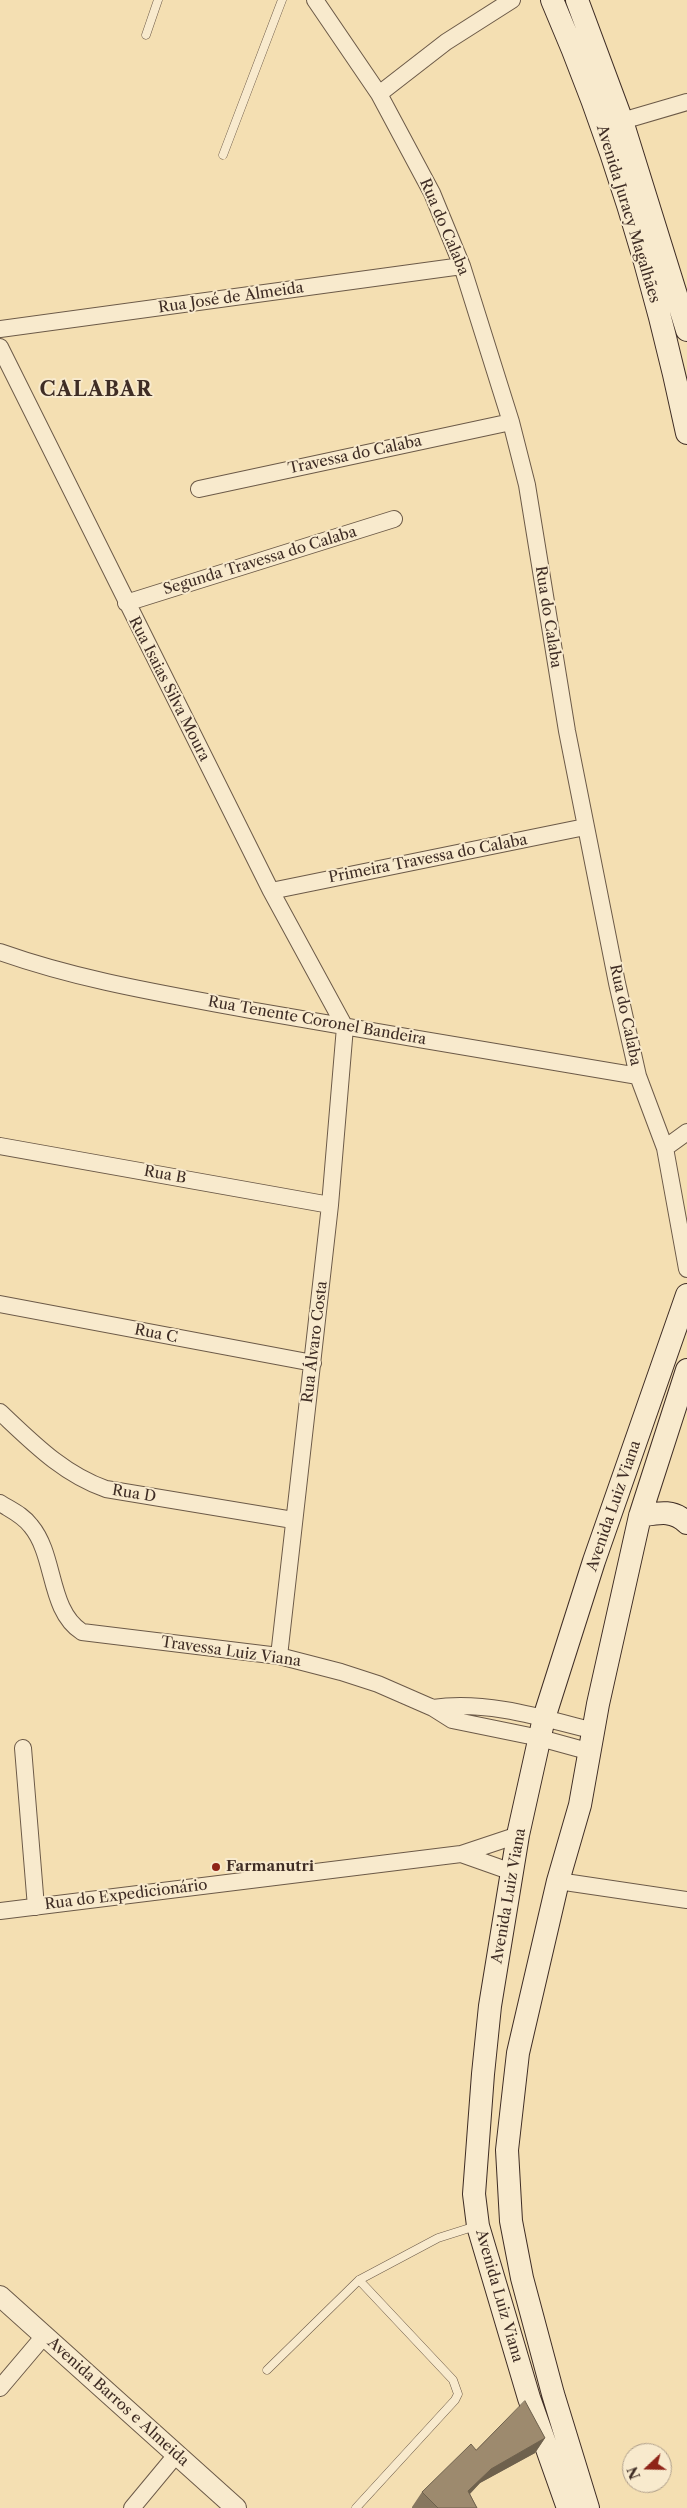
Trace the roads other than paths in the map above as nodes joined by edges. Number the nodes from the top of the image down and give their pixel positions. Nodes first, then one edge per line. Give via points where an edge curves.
1 (158, 0) edge
2 (282, 0) edge
3 (315, 0) edge
4 (512, 0) edge
5 (577, 1) edge
6 (555, 6) edge
7 (146, 35) dead end
8 (379, 94) junction
9 (687, 102) edge
10 (622, 121) junction
11 (223, 155) dead end
12 (462, 266) junction
13 (673, 282) junction
14 (651, 288) junction
15 (0, 330) edge
16 (687, 330) edge
17 (677, 346) edge
18 (0, 348) edge
19 (511, 422) junction
20 (687, 432) edge
21 (199, 489) dead end
22 (394, 519) dead end
23 (126, 603) junction
24 (585, 827) junction
25 (271, 891) junction
26 (0, 952) edge
27 (346, 1027) junction
28 (638, 1076) junction
29 (687, 1132) edge
30 (0, 1146) edge
31 (665, 1148) junction
32 (330, 1204) junction
33 (687, 1269) edge
34 (687, 1295) edge
35 (0, 1304) edge
36 (313, 1363) junction
37 (687, 1370) edge
38 (0, 1412) edge
39 (0, 1503) edge
40 (640, 1516) junction
41 (294, 1520) junction
42 (687, 1523) edge
43 (279, 1656) junction
44 (542, 1728) junction
45 (592, 1741) junction
46 (23, 1748) dead end
47 (518, 1835) junction
48 (461, 1854) junction
49 (512, 1872) junction
50 (558, 1881) junction
51 (687, 1900) edge
52 (36, 1907) junction
53 (0, 1911) edge
54 (511, 2221) junction
55 (478, 2226) junction
56 (359, 2280) junction
57 (0, 2296) edge
58 (44, 2336) junction
59 (267, 2370) dead end
60 (0, 2388) edge
61 (176, 2455) junction
62 (132, 2508) edge
63 (236, 2508) edge
64 (356, 2508) edge
65 (568, 2508) edge
66 (588, 2508) edge

1 - 7 lane
2 - 11 lane
3 - 8 street, Rua do Calaba
4 - 8 street via 446,42
5 - 6 main road
5 - 10 main road, Avenida Juracy Magalhães
6 - 14 main road, Avenida Juracy Magalhães via 607,142
8 - 12 street, Rua do Calaba via 432,193
9 - 10 street
10 - 13 main road, Avenida Juracy Magalhães
12 - 15 street, Rua José de Almeida
12 - 19 street, Rua do Calaba
13 - 14 main road
13 - 16 main road, Avenida Juracy Magalhães
14 - 17 main road, Avenida Juracy Magalhães
17 - 20 main road, Avenida Juracy Magalhães
18 - 23 street, Rua Isaias Silva Moura
19 - 21 street, Travessa do Calaba
19 - 24 street, Rua do Calaba via 527,484
22 - 23 street, Segunda Travessa do Calaba
23 - 25 street, Rua Isaias Silva Moura
24 - 25 street, Primeira Travessa do Calaba
24 - 28 street, Rua do Calaba
25 - 27 street, Rua Isaias Silva Moura
26 - 27 street, Rua Tenente Coronel Bandeira via 60,972 111,984
27 - 28 street, Rua Tenente Coronel Bandeira
27 - 32 street, Rua Álvaro Costa
28 - 31 street, Rua do Calaba
29 - 31 street
30 - 32 street, Rua B
31 - 33 street, Rua do Calaba
32 - 36 street, Rua Álvaro Costa
34 - 44 main road, Avenida Luiz Viana via 594,1561
35 - 36 street, Rua C
36 - 41 street, Rua Álvaro Costa
37 - 40 main road, Avenida Luiz Viana
38 - 41 street, Rua D via 50,1458 86,1482 106,1489
39 - 43 street, Travessa Luiz Viana via 33,1527 67,1618 82,1632
40 - 42 main road via 669,1513 678,1515
40 - 45 main road, Avenida Luiz Viana
41 - 43 street, Rua Álvaro Costa
43 - 44 street, Travessa Luiz Viana via 368,1681 433,1708 463,1705
44 - 45 street, Travessa Luiz Viana
44 - 47 main road, Avenida Luiz Viana
45 - 50 main road, Avenida Luiz Viana via 576,1822
46 - 52 street
47 - 48 street, Rua do Expedicionário
47 - 49 main road, Avenida Luiz Viana
48 - 49 street, Rua do Expedicionário
48 - 52 street, Rua do Expedicionário
49 - 55 main road, Avenida Luiz Viana via 490,2006 483,2074 474,2194
50 - 51 street
50 - 54 main road, Avenida Luiz Viana via 518,2053 507,2150
52 - 53 street, Rua do Expedicionário
54 - 55 main road
54 - 66 main road, Avenida Luiz Viana via 552,2394
55 - 56 lane via 438,2238
55 - 65 main road, Avenida Luiz Viana via 529,2398
56 - 59 lane
56 - 64 lane via 453,2380 458,2394 456,2400
57 - 58 street, Avenida Barros e Almeida
58 - 60 street
58 - 61 street, Avenida Barros e Almeida
61 - 62 street
61 - 63 street, Avenida Barros e Almeida

